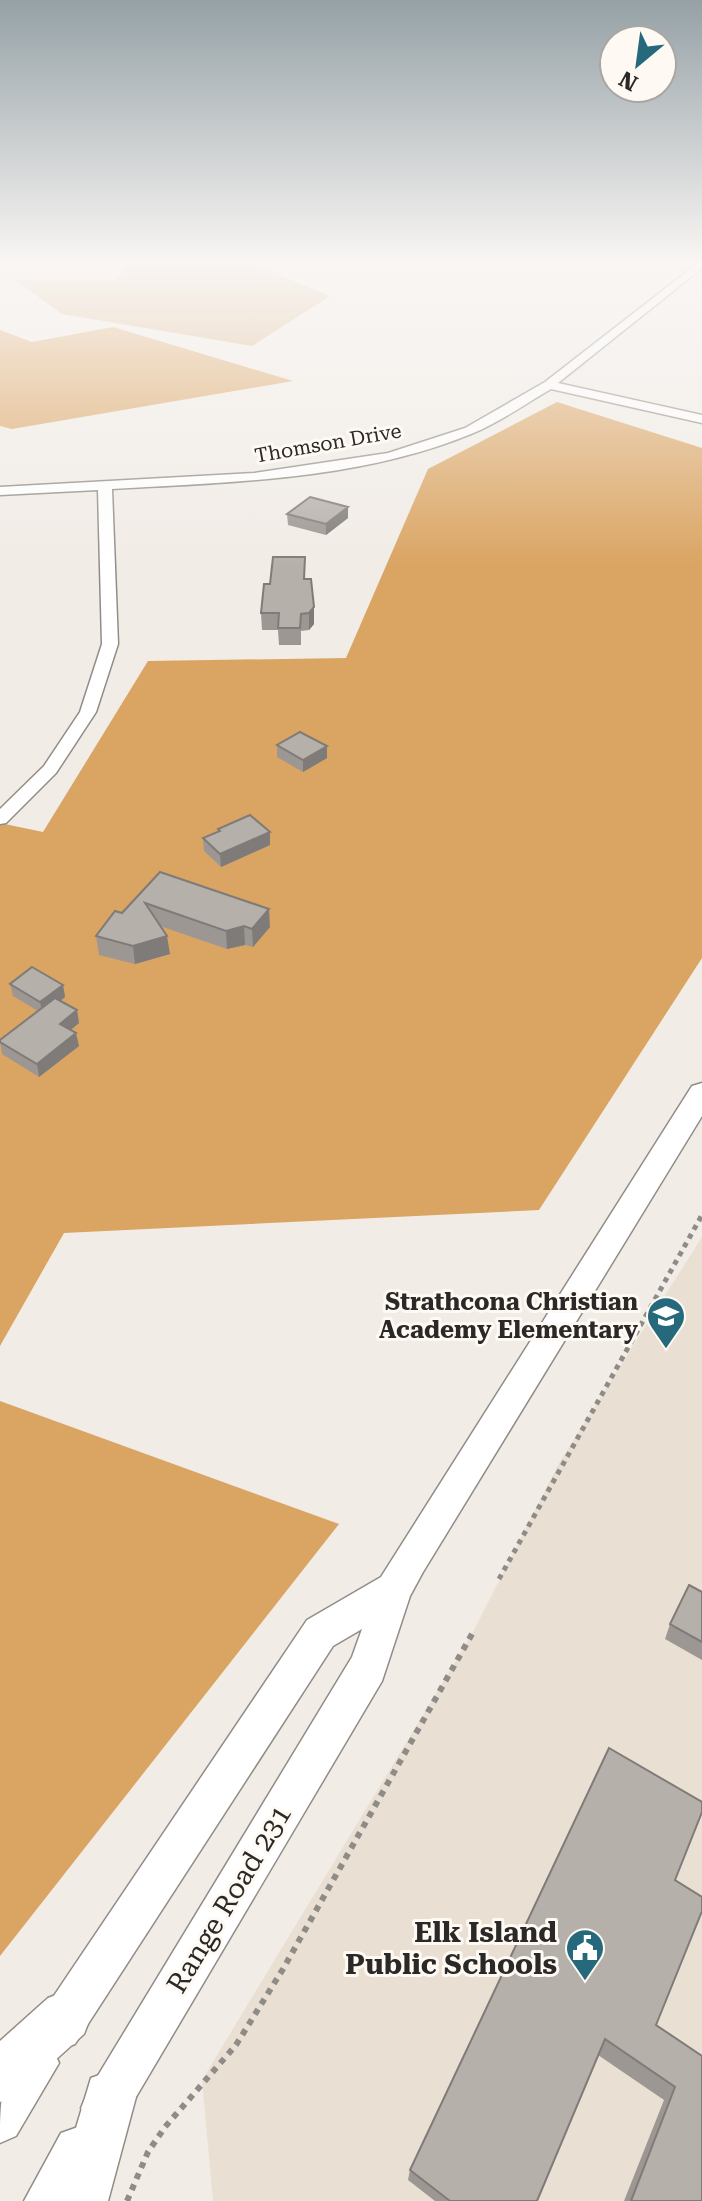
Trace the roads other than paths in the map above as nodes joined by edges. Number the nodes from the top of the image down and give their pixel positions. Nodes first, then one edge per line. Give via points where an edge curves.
1 (577, 363) edge
2 (549, 385) junction
3 (702, 419) edge
4 (105, 487) junction
5 (0, 491) edge
6 (0, 819) edge
7 (702, 1093) edge
8 (394, 1590) junction
9 (66, 2016) junction
10 (0, 2076) edge
11 (110, 2097) junction
12 (0, 2120) edge
13 (48, 2201) edge
14 (81, 2201) edge

1 - 2 street, Thomson Drive
2 - 3 street
2 - 4 street, Thomson Drive via 469,431 390,457 254,477
4 - 5 street, Thomson Drive
4 - 6 street via 110,644 88,712 50,769
7 - 8 street, Range Road 231
8 - 9 street via 320,1633
8 - 11 street, Range Road 231 via 368,1667
9 - 10 main road
9 - 12 street
11 - 13 street, Range Road 231
11 - 14 main road

